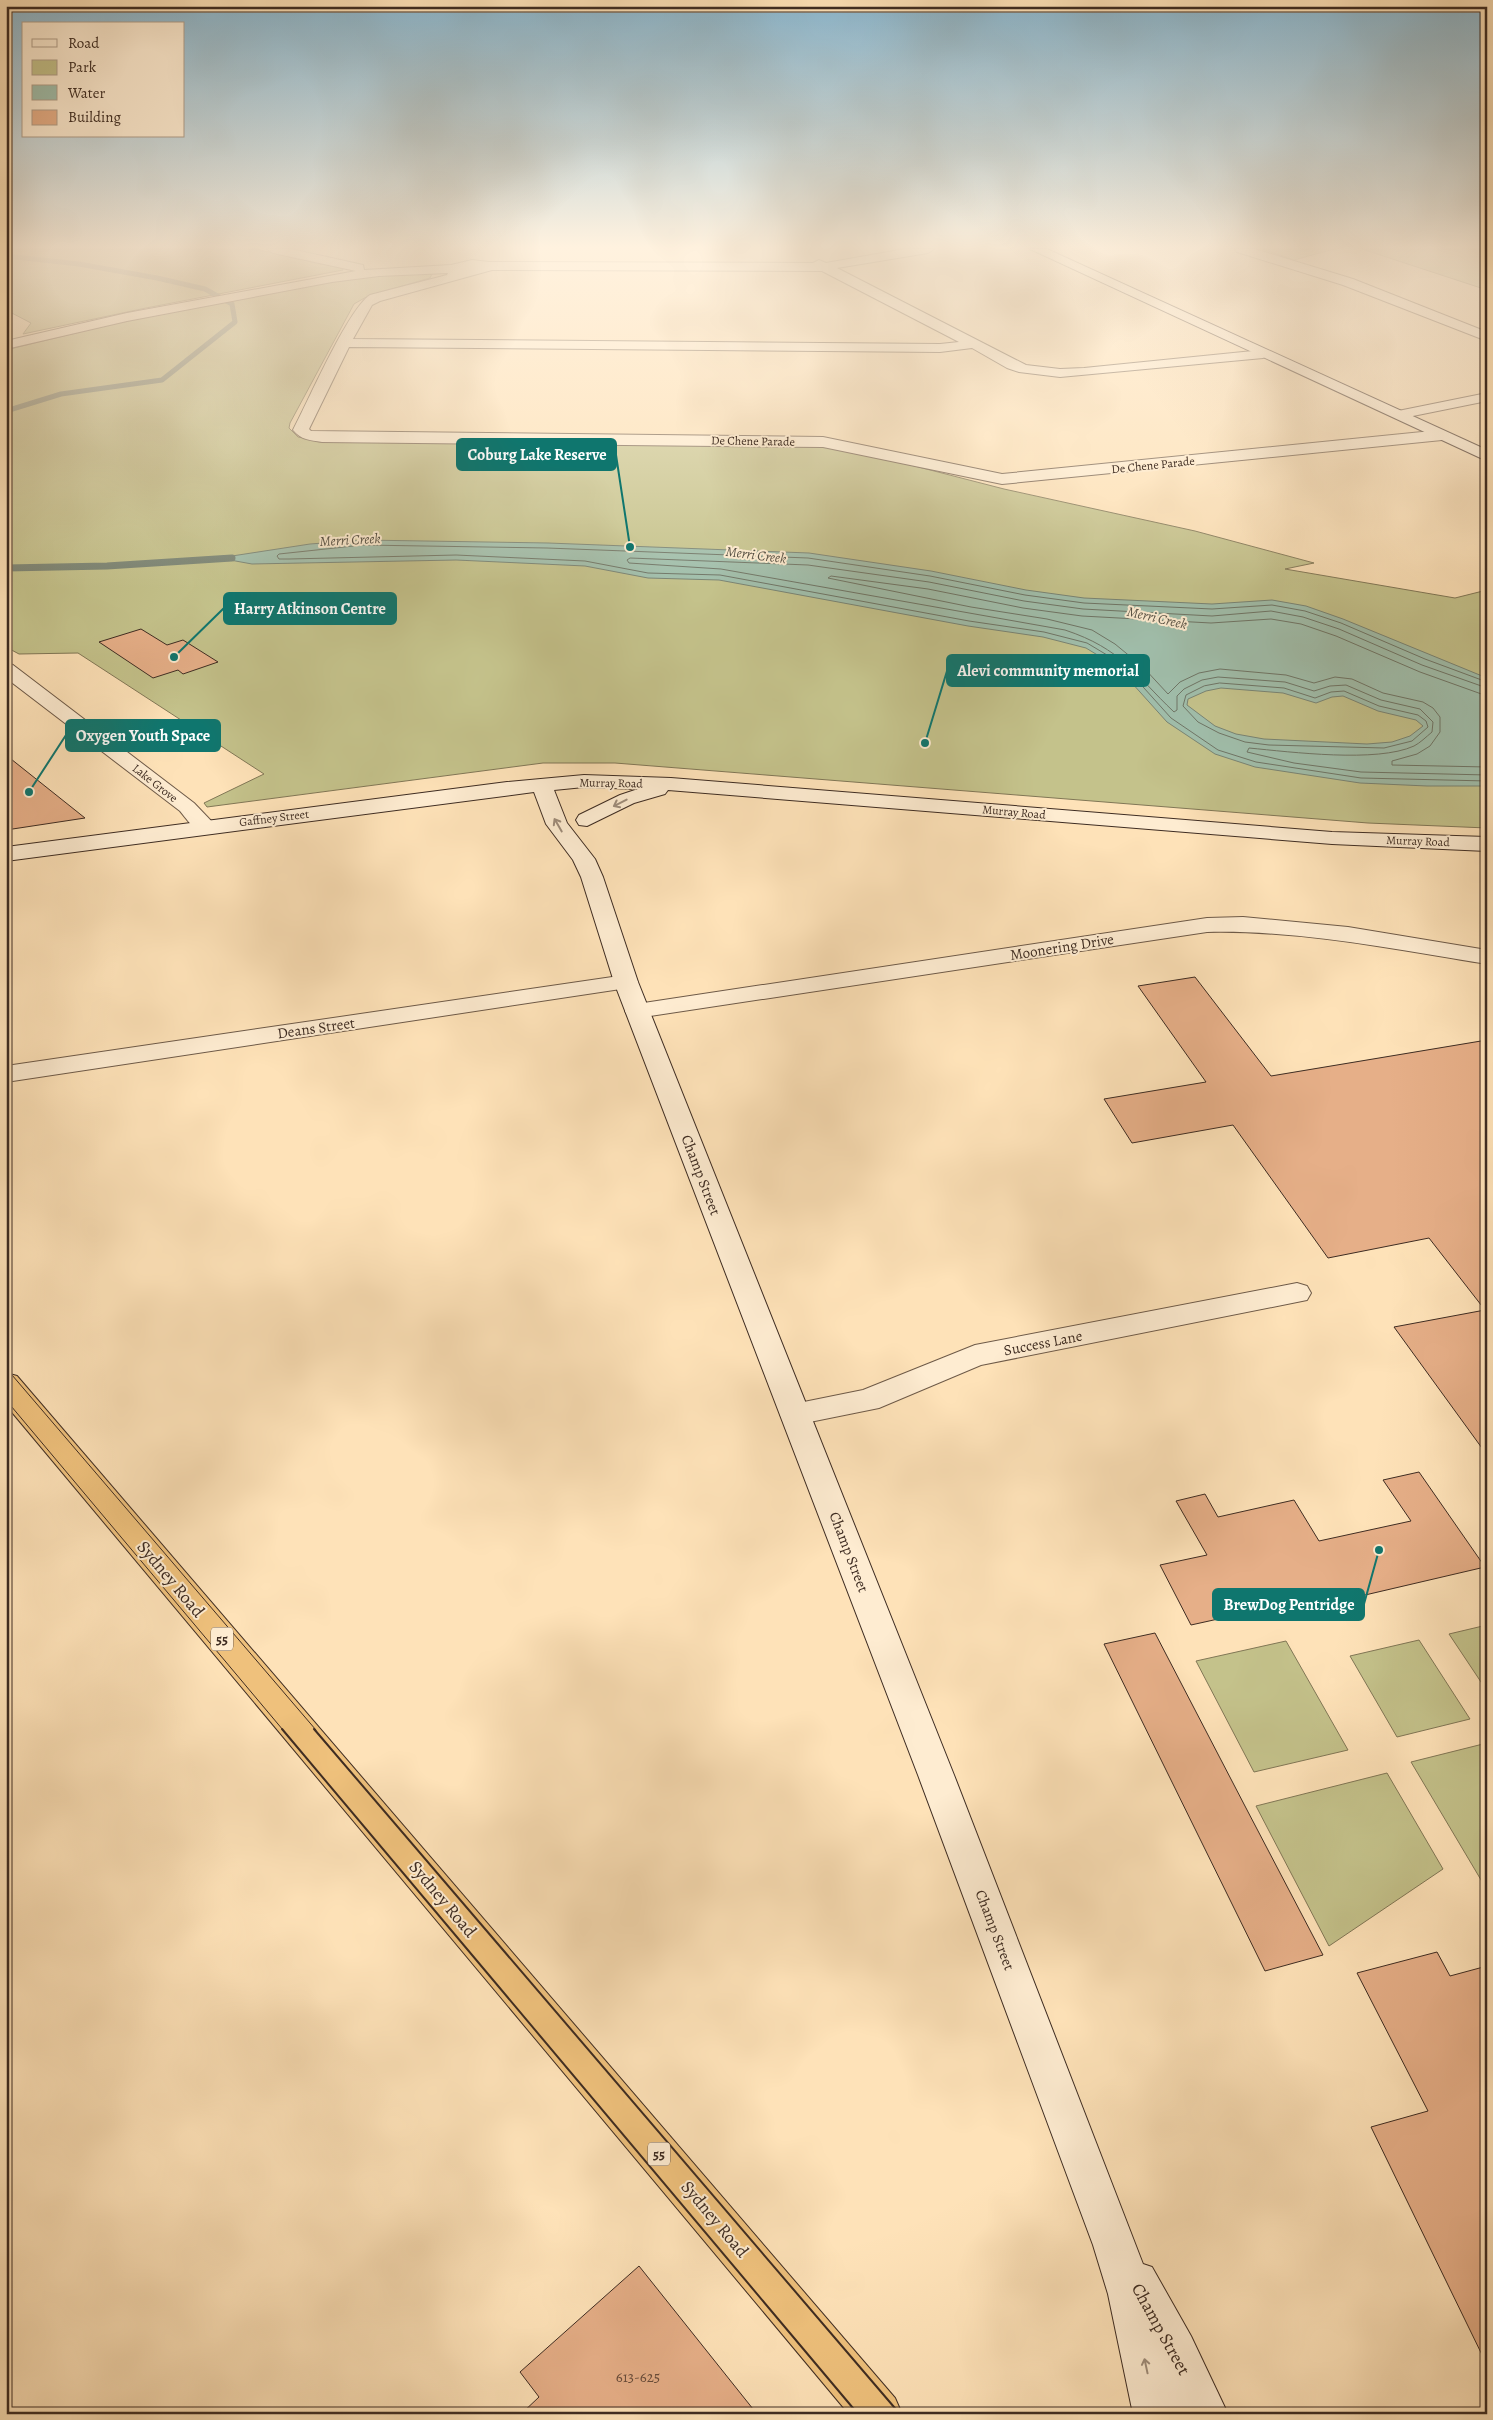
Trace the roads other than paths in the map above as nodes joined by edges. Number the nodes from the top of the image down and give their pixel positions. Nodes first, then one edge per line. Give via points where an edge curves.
1 (334, 362) edge
2 (1006, 362) edge
3 (1184, 362) edge
4 (1281, 362) edge
5 (1487, 396) edge
6 (1398, 415) junction
7 (1442, 435) junction
8 (1487, 456) edge
9 (6, 669) edge
10 (584, 782) junction
11 (542, 785) junction
12 (684, 785) junction
13 (587, 820) junction
14 (206, 827) junction
15 (1487, 844) edge
16 (6, 854) edge
17 (584, 860) junction
18 (1487, 957) edge
19 (631, 997) junction
20 (6, 1074) edge
21 (1297, 1293) dead end
22 (6, 1384) edge
23 (794, 1414) junction
24 (1116, 2245) junction
25 (879, 2414) edge
26 (1156, 2414) edge
27 (1205, 2414) edge

1 - 7 street, De Chene Parade via 301,426 307,435 823,442 1002,478
2 - 3 street via 1024,369 1060,373
4 - 6 street
5 - 6 street
6 - 7 street
7 - 8 street
9 - 14 street, Lake Grove via 187,807
10 - 11 street, Murray Road
10 - 12 street, Murray Road
10 - 13 street, Champ Street
11 - 14 street, Gaffney Street
17 -> 11 street, Champ Street via 557,824
12 -> 13 street via 627,799
12 - 15 street, Murray Road via 1332,838
13 - 17 street, Champ Street
14 - 16 street, Gaffney Street
17 - 19 street, Champ Street
18 - 19 street, Moonering Drive via 1319,928 1243,923
19 - 20 street, Deans Street
19 - 23 street, Champ Street
21 - 23 street, Success Lane via 975,1356 868,1400
22 - 25 highway, Sydney Road / 55
23 - 24 street, Champ Street
26 -> 24 street, Champ Street
24 - 27 street, Champ Street

